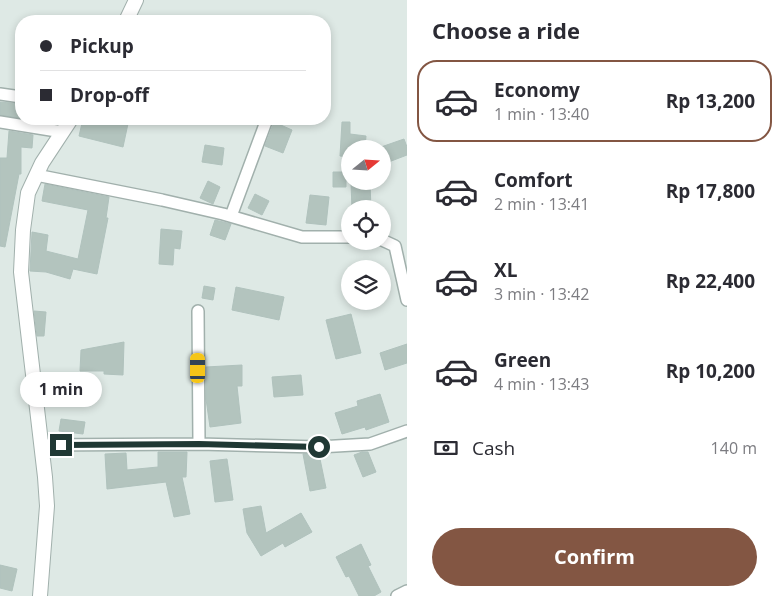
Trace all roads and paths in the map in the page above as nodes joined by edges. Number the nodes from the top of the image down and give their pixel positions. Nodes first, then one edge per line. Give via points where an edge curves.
1 (136, 0) edge
2 (129, 15) edge
3 (0, 94) edge
4 (15, 97) edge
5 (0, 122) edge
6 (15, 124) edge
7 (19, 125) edge
8 (68, 125) edge
9 (265, 125) edge
10 (63, 132) junction
11 (36, 175) junction
12 (231, 216) junction
13 (341, 237) edge
14 (391, 244) edge
15 (407, 300) edge
16 (198, 311) dead end
17 (407, 431) edge
18 (199, 444) junction
19 (41, 446) junction
20 (407, 591) edge
21 (40, 596) edge
22 (397, 596) edge

1 - 2 street
3 - 4 street
5 - 6 street
7 - 10 street
8 - 10 street
9 - 12 street
10 - 11 street
11 - 12 street
11 - 19 street via 28,194 21,272
12 - 13 street via 302,236
14 - 15 street via 395,246
16 - 18 street
17 - 18 street via 370,444 319,447
18 - 19 street
19 - 21 street via 47,506
20 - 22 street

